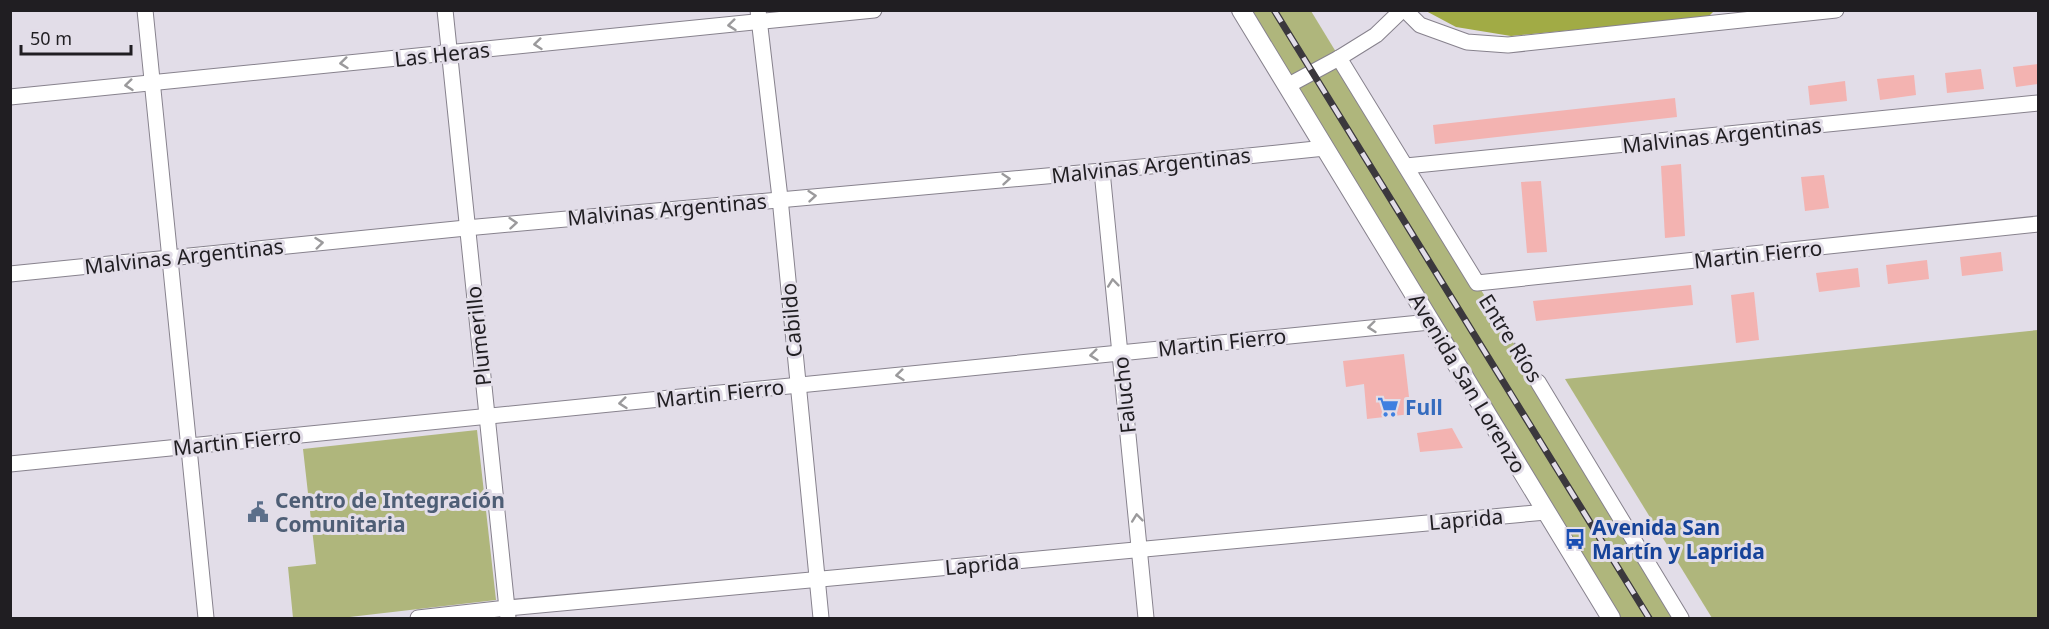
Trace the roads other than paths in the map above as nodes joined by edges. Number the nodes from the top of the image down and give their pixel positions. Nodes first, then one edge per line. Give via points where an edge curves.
1 (145, 10) edge
2 (445, 10) edge
3 (874, 10) edge
4 (1241, 10) edge
5 (1403, 10) edge
6 (1836, 10) edge
7 (758, 16) edge
8 (449, 53) junction
9 (1339, 58) junction
10 (152, 83) junction
11 (1287, 86) junction
12 (10, 97) edge
13 (2038, 103) edge
14 (1324, 148) junction
15 (1406, 166) junction
16 (1102, 171) junction
17 (780, 198) junction
18 (2038, 224) edge
19 (466, 228) junction
20 (170, 258) junction
21 (10, 274) edge
22 (1477, 283) joint
23 (1430, 321) junction
24 (1120, 352) junction
25 (1538, 382) road end
26 (797, 385) junction
27 (487, 416) junction
28 (189, 446) junction
29 (10, 464) edge
30 (1546, 512) junction
31 (1140, 550) junction
32 (817, 579) junction
33 (508, 613) edge
34 (206, 618) edge
35 (418, 618) edge
36 (821, 618) edge
37 (1146, 618) edge
38 (1611, 618) edge
39 (1681, 618) edge

1 - 10 street
2 - 8 street, Plumerillo
3 - 7 street, Las Heras
4 - 11 main road, Avenida San Lorenzo
5 - 6 street via 1420,25 1467,42 1508,45
5 - 9 street
7 -> 8 street, Las Heras
7 - 17 street, Cabildo
8 -> 10 street, Las Heras
8 - 19 street, Plumerillo
9 - 11 street
9 - 15 street, Entre Ríos
10 -> 12 street, Las Heras
10 - 20 street
11 - 14 main road, Avenida San Lorenzo
13 - 15 street, Malvinas Argentinas
14 - 16 street, Malvinas Argentinas
14 - 23 main road, Avenida San Lorenzo
15 - 22 street, Entre Ríos
17 -> 16 street, Malvinas Argentinas
24 -> 16 street, Falucho
19 -> 17 street, Malvinas Argentinas
17 - 26 street, Cabildo
18 - 22 street, Martin Fierro
20 -> 19 street, Malvinas Argentinas
19 - 27 street, Plumerillo
20 - 21 street, Malvinas Argentinas
20 - 28 street
23 -> 24 street, Martin Fierro
23 - 30 main road, Avenida San Lorenzo
24 -> 26 street, Martin Fierro
31 -> 24 street, Falucho
25 - 39 street, Entre Ríos
26 -> 27 street, Martin Fierro
26 - 32 street, Cabildo
27 - 28 street, Martin Fierro
27 - 33 street, Plumerillo
28 - 29 street, Martin Fierro
28 - 34 street
30 - 31 street, Laprida
30 - 38 main road, Avenida San Lorenzo
31 - 32 street, Laprida
31 - 37 street, Falucho
32 - 33 street, Laprida
32 - 36 street, Cabildo
33 - 35 street, Laprida

